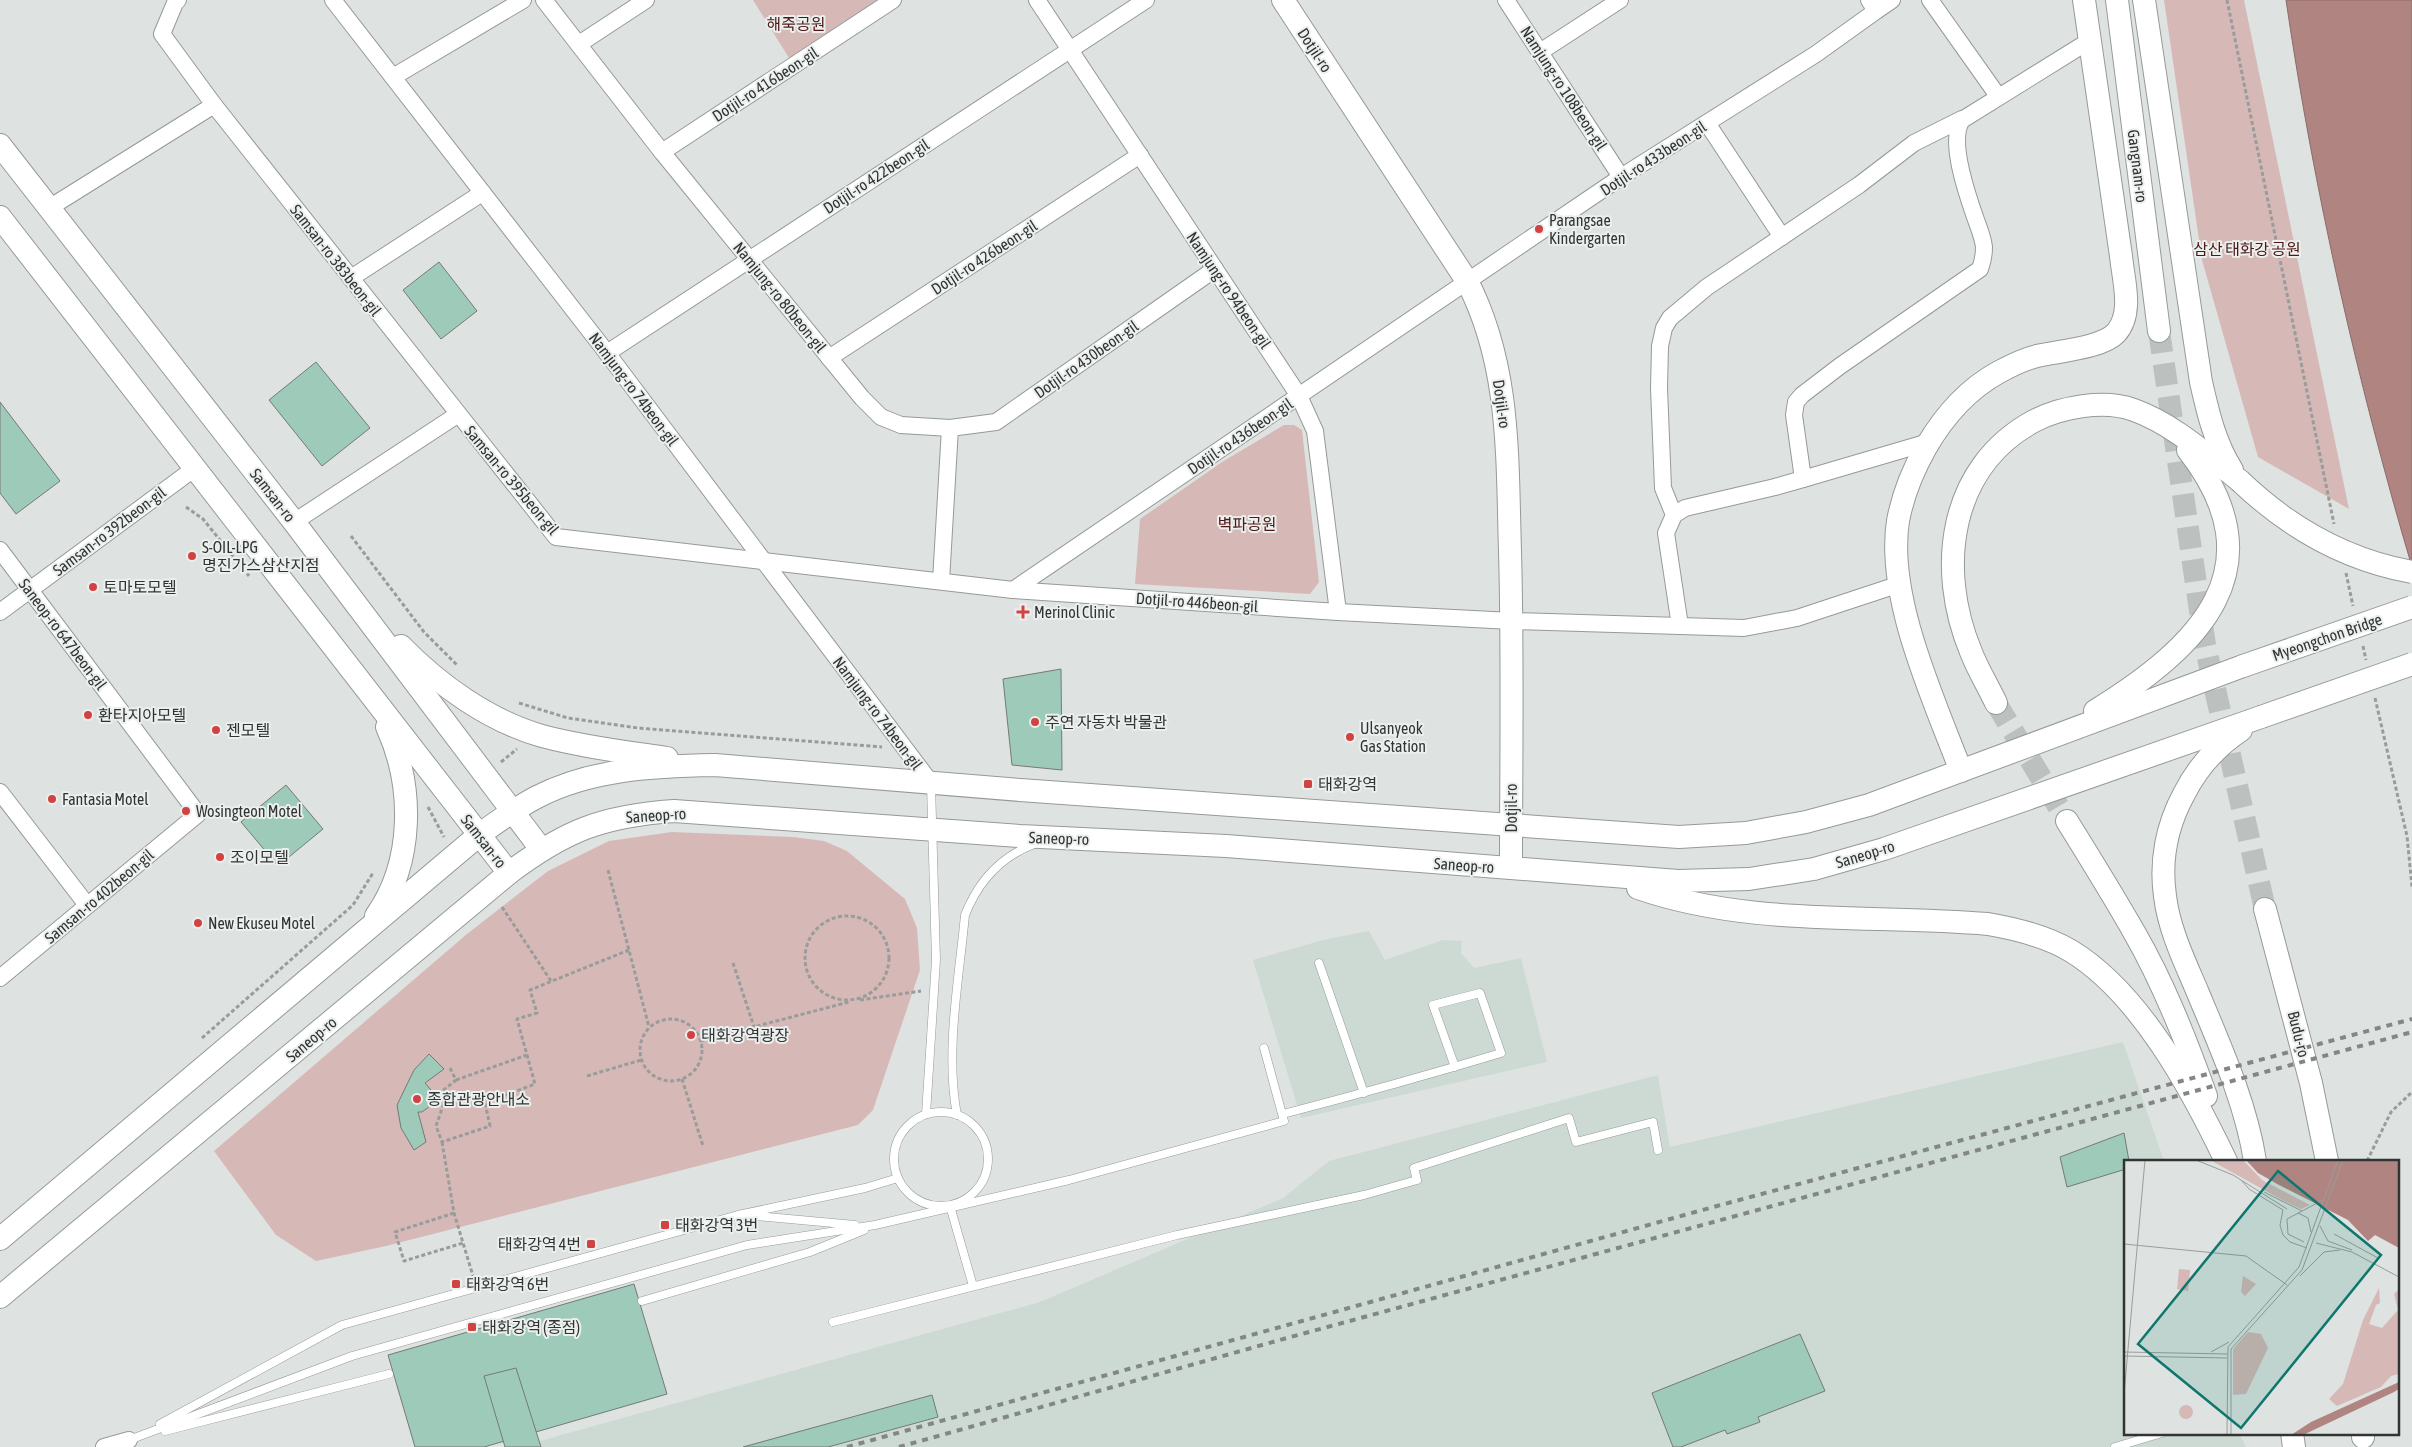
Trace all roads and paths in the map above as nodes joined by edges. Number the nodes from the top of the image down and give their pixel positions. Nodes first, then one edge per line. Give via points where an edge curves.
1 (178, 0) edge
2 (333, 0) edge
3 (523, 0) edge
4 (544, 0) edge
5 (646, 0) edge
6 (893, 0) edge
7 (1037, 0) edge
8 (1146, 0) edge
9 (1283, 0) edge
10 (1506, 0) edge
11 (1620, 0) edge
12 (1892, 0) edge
13 (1930, 0) edge
14 (2084, 0) edge
15 (2117, 0) edge
16 (2144, 0) edge
17 (2227, 0) edge
18 (1872, 6) edge
19 (2090, 41) junction
20 (580, 44) junction
21 (1069, 49) junction
22 (1540, 52) junction
23 (393, 77) junction
24 (1998, 96) junction
25 (214, 105) junction
26 (1962, 119) junction
27 (1707, 123) junction
28 (0, 144) edge
29 (662, 152) junction
30 (1140, 156) junction
31 (1621, 177) junction
32 (482, 193) junction
33 (49, 208) junction
34 (0, 217) edge
35 (1782, 237) junction
36 (749, 259) junction
37 (1215, 269) junction
38 (351, 278) junction
39 (1467, 281) junction
40 (2159, 332) tunnel mouth
41 (608, 353) junction
42 (829, 358) junction
43 (1299, 396) junction
44 (457, 415) junction
45 (2161, 422) junction
46 (950, 428) junction
47 (1929, 442) junction
48 (194, 468) junction
49 (1803, 479) junction
50 (2240, 481) junction
51 (186, 507) dead end
52 (1674, 515) junction
53 (294, 522) junction
54 (2335, 527) dead end
55 (351, 536) dead end
56 (0, 550) edge
57 (764, 562) junction
58 (2344, 565) dead end
59 (2412, 572) edge
60 (253, 581) dead end
61 (942, 581) junction
62 (1900, 584) junction
63 (342, 586) junction
64 (30, 590) junction
65 (1012, 590) junction
66 (2412, 608) edge
67 (0, 612) edge
68 (1338, 612) junction
69 (2355, 613) dead end
70 (1512, 621) junction
71 (1680, 626) junction
72 (2362, 642) dead end
73 (2366, 661) dead end
74 (2412, 664) edge
75 (464, 671) dead end
76 (2373, 690) dead end
77 (370, 695) junction
78 (510, 699) dead end
79 (1996, 703) tunnel mouth
80 (2261, 717) junction
81 (2042, 741) junction
82 (520, 746) dead end
83 (886, 747) dead end
84 (715, 765) junction
85 (494, 768) dead end
86 (1961, 771) junction
87 (931, 783) junction
88 (0, 792) edge
89 (426, 803) dead end
90 (511, 811) junction
91 (198, 814) joint
92 (2067, 821) tunnel mouth
93 (1511, 826) junction
94 (932, 830) junction
95 (479, 835) junction
96 (444, 837) dead end
97 (1052, 837) junction
98 (541, 849) junction
99 (1511, 868) junction
100 (608, 870) dead end
101 (374, 872) dead end
102 (509, 873) junction
103 (1604, 876) junction
104 (2412, 888) edge
105 (87, 906) junction
106 (502, 907) dead end
107 (2266, 910) tunnel mouth
108 (363, 934) junction
109 (629, 950) junction
110 (733, 963) dead end
111 (1319, 963) dead end
112 (0, 978) edge
113 (551, 981) junction
114 (934, 989) junction
115 (858, 1000) junction
116 (754, 1027) junction
117 (649, 1028) junction
118 (700, 1041) junction
119 (196, 1044) dead end
120 (1264, 1048) dead end
121 (527, 1055) junction
122 (641, 1060) junction
123 (1455, 1067) junction
124 (450, 1068) dead end
125 (587, 1076) dead end
126 (682, 1079) junction
127 (456, 1080) junction
128 (1364, 1092) junction
129 (2412, 1092) edge
130 (926, 1114) junction
131 (1282, 1114) junction
132 (957, 1115) junction
133 (442, 1142) junction
134 (703, 1146) dead end
135 (1658, 1150) dead end
136 (2226, 1160) edge
137 (2227, 1160) edge
138 (2254, 1160) edge
139 (2327, 1160) edge
140 (2367, 1160) edge
141 (898, 1178) junction
142 (950, 1206) junction
143 (454, 1213) junction
144 (738, 1215) junction
145 (875, 1225) junction
146 (0, 1240) edge
147 (973, 1286) junction
148 (0, 1297) edge
149 (642, 1301) dead end
150 (832, 1322) dead end
151 (389, 1374) dead end
152 (2159, 1434) edge
153 (2292, 1434) edge
154 (129, 1440) junction
155 (104, 1447) edge
156 (2115, 1447) edge
157 (2294, 1447) edge

1 - 25 street, Samsan-ro 383beon-gil via 162,34
2 - 23 street, Namjung-ro 74beon-gil
3 - 23 street
4 - 20 street, Namjung-ro 80beon-gil
5 - 20 street
6 - 29 street, Dotjil-ro 416beon-gil
7 - 21 street, Namjung-ro 94beon-gil
8 - 21 street, Dotjil-ro 422beon-gil
9 - 39 main road, Dotjil-ro
10 - 22 street, Namjung-ro 108beon-gil
11 - 22 street
12 - 18 street, Dotjil-ro 433beon-gil
13 - 24 street
14 - 19 main road
15 - 40 main road, Gangnam-ro
16 - 50 main road via 2201,382 2223,455
17 - 54 path
18 - 27 street, Dotjil-ro 433beon-gil via 1816,54
19 - 24 street
19 - 47 main road via 2126,297 2123,321 2115,334 2102,342 2022,360 1990,377 1954,407
20 - 29 street, Namjung-ro 80beon-gil
21 - 30 street, Namjung-ro 94beon-gil
21 - 36 street, Dotjil-ro 422beon-gil
22 - 31 street, Namjung-ro 108beon-gil
23 - 32 street, Namjung-ro 74beon-gil
24 - 26 street
25 - 33 street
25 - 38 street, Samsan-ro 383beon-gil
26 - 35 street via 1914,143
26 - 49 street via 1957,127 1956,141 1971,206 1984,244 1980,269 1840,366 1796,402 1794,415
27 - 31 street, Dotjil-ro 433beon-gil
27 - 35 street
28 - 33 main road, Samsan-ro
29 - 36 street, Namjung-ro 80beon-gil
30 - 37 street, Namjung-ro 94beon-gil
30 - 42 street, Dotjil-ro 426beon-gil
31 - 39 street, Dotjil-ro 433beon-gil
32 - 38 street
32 - 41 street, Namjung-ro 74beon-gil
33 - 53 main road, Samsan-ro
34 - 48 main road, Samsan-ro
35 - 52 street via 1689,300 1664,328 1659,388 1663,488
36 - 41 street, Dotjil-ro 422beon-gil
36 - 42 street, Namjung-ro 80beon-gil
37 - 43 street, Namjung-ro 94beon-gil
37 - 46 street, Dotjil-ro 430beon-gil via 996,422
38 - 44 street, Samsan-ro 383beon-gil
39 - 43 street, Dotjil-ro 436beon-gil
39 - 70 main road, Dotjil-ro via 1482,310 1506,418
41 - 57 street, Namjung-ro 74beon-gil
42 - 46 street, Namjung-ro 80beon-gil via 881,417 901,425
43 - 65 street, Dotjil-ro 436beon-gil
43 - 68 street, Namjung-ro 94beon-gil via 1315,432
44 - 53 street, Samsan-ro 395beon-gil
44 - 57 street, Samsan-ro 395beon-gil via 556,537
45 - 50 main road
45 - 79 main road via 2132,409 2102,405 2071,408 2044,416 2019,429 1993,450 1973,478 1957,517 1952,556 1956,594 1970,651
45 - 81 main road via 2183,443 2217,494 2225,521 2228,549 2215,604 2198,630 2178,651 2119,696
46 - 61 street
47 - 49 street
47 - 62 main road via 1910,479 1898,522
48 - 64 street, Samsan-ro 392beon-gil
48 - 77 main road, Samsan-ro
49 - 52 street via 1685,508
50 - 59 main road, bridge via 2296,527 2326,543 2358,557
51 - 60 path via 203,518
52 - 71 street via 1666,532
53 - 63 main road, Samsan-ro
55 - 75 path via 424,632
56 - 64 street, Saneop-ro 647beon-gil
57 - 61 street, Dotjil-ro 446beon-gil
57 - 87 street, Namjung-ro 74beon-gil
58 - 69 path
61 - 65 street, Dotjil-ro 446beon-gil
62 - 71 street, Dotjil-ro 446beon-gil via 1797,618 1744,628
62 - 86 main road via 1916,649
63 - 84 main road via 433,676 475,706 510,724 541,736 576,743
63 - 90 main road, Samsan-ro
64 - 67 street, Samsan-ro 392beon-gil
64 - 91 street, Saneop-ro 647beon-gil
65 - 68 street, Dotjil-ro 446beon-gil
66 - 81 main road, Myeongchon Bridge, bridge via 2243,666
68 - 70 street, Dotjil-ro 446beon-gil
70 - 71 street, Dotjil-ro 446beon-gil
70 - 93 main road, Dotjil-ro
72 - 73 path
74 - 80 main road, bridge
76 - 104 path via 2407,836
77 - 95 main road, Samsan-ro
77 - 108 main road via 399,759 406,812 400,863 392,887
78 - 83 path via 568,718 638,728
80 - 103 main road, Saneop-ro via 1884,849 1814,869 1749,880 1678,881
80 - 138 main road via 2219,747 2190,782 2170,823 2164,871 2165,897 2173,928 2240,1103
81 - 86 main road
82 - 85 path
84 - 87 main road
84 - 90 main road via 624,771 584,780 539,796
86 - 93 main road via 1869,805 1806,822 1746,833 1679,837
87 - 93 main road
87 - 94 lane
88 - 105 street
89 - 96 path
90 - 95 main road
90 - 98 main road, Samsan-ro
91 - 105 street, Samsan-ro 402beon-gil
92 - 137 main road via 2135,933 2162,987 2190,1051
93 - 99 main road, Dotjil-ro
94 - 97 main road, Saneop-ro
94 - 98 main road, Saneop-ro via 674,811 635,814 597,823
94 - 114 lane
95 - 102 main road, Samsan-ro
95 - 108 main road
97 - 99 main road, Saneop-ro via 1226,846
97 - 132 lane via 1003,861 973,894 965,915 953,1050 952,1088
98 - 102 main road, Saneop-ro
99 - 103 main road, Saneop-ro
100 - 109 path
101 - 119 path via 353,905
102 - 148 main road, Saneop-ro
103 - 136 main road via 1684,901 1725,909 1783,916 1988,924 2045,938 2094,968 2138,1014 2183,1076
105 - 112 street, Samsan-ro 402beon-gil
106 - 113 path
107 - 139 main road, Budu-ro via 2311,1082
108 - 146 main road
109 - 113 path
109 - 117 path
110 - 116 path
111 - 128 lane
113 - 121 path via 530,990 537,1013 518,1019
114 - 115 path
114 - 130 lane
115 - 115 path via 830,997 809,978 805,964 808,943 819,926 832,918 859,917 872,923 888,945 890,960 884,979 870,994
115 - 116 path
116 - 118 path
117 - 118 path via 663,1020 674,1019 693,1028
117 - 122 path via 641,1040
118 - 126 path via 701,1057 697,1066
120 - 131 lane
121 - 127 path
121 - 133 path via 535,1084 485,1103 490,1126
122 - 125 path
122 - 126 path via 653,1076 672,1081
123 - 123 lane via 1501,1054 1480,993 1433,1005
123 - 128 lane
124 - 127 path
126 - 134 path
127 - 133 path via 440,1093 444,1103 436,1126
128 - 131 lane
129 - 140 path via 2391,1112
130 - 132 lane via 942,1112
130 - 141 lane via 912,1121 898,1140 893,1163
131 - 142 lane via 1284,1121 1069,1180
132 - 142 lane via 970,1122 980,1134 988,1163 976,1191
133 - 143 path
135 - 147 lane via 1653,1122 1576,1142 1569,1118 1414,1168 1417,1180 1364,1195 1177,1234
141 - 142 lane via 906,1192 919,1201 934,1206
141 - 144 lane
142 - 145 lane
142 - 147 lane
143 - 143 path via 396,1232 404,1262 463,1243
144 - 145 lane
144 - 154 lane via 342,1324
145 - 149 lane via 810,1252
145 - 154 lane via 747,1244 352,1356
147 - 150 lane
151 - 154 lane
152 - 156 lane
153 - 157 main road
154 - 155 street

